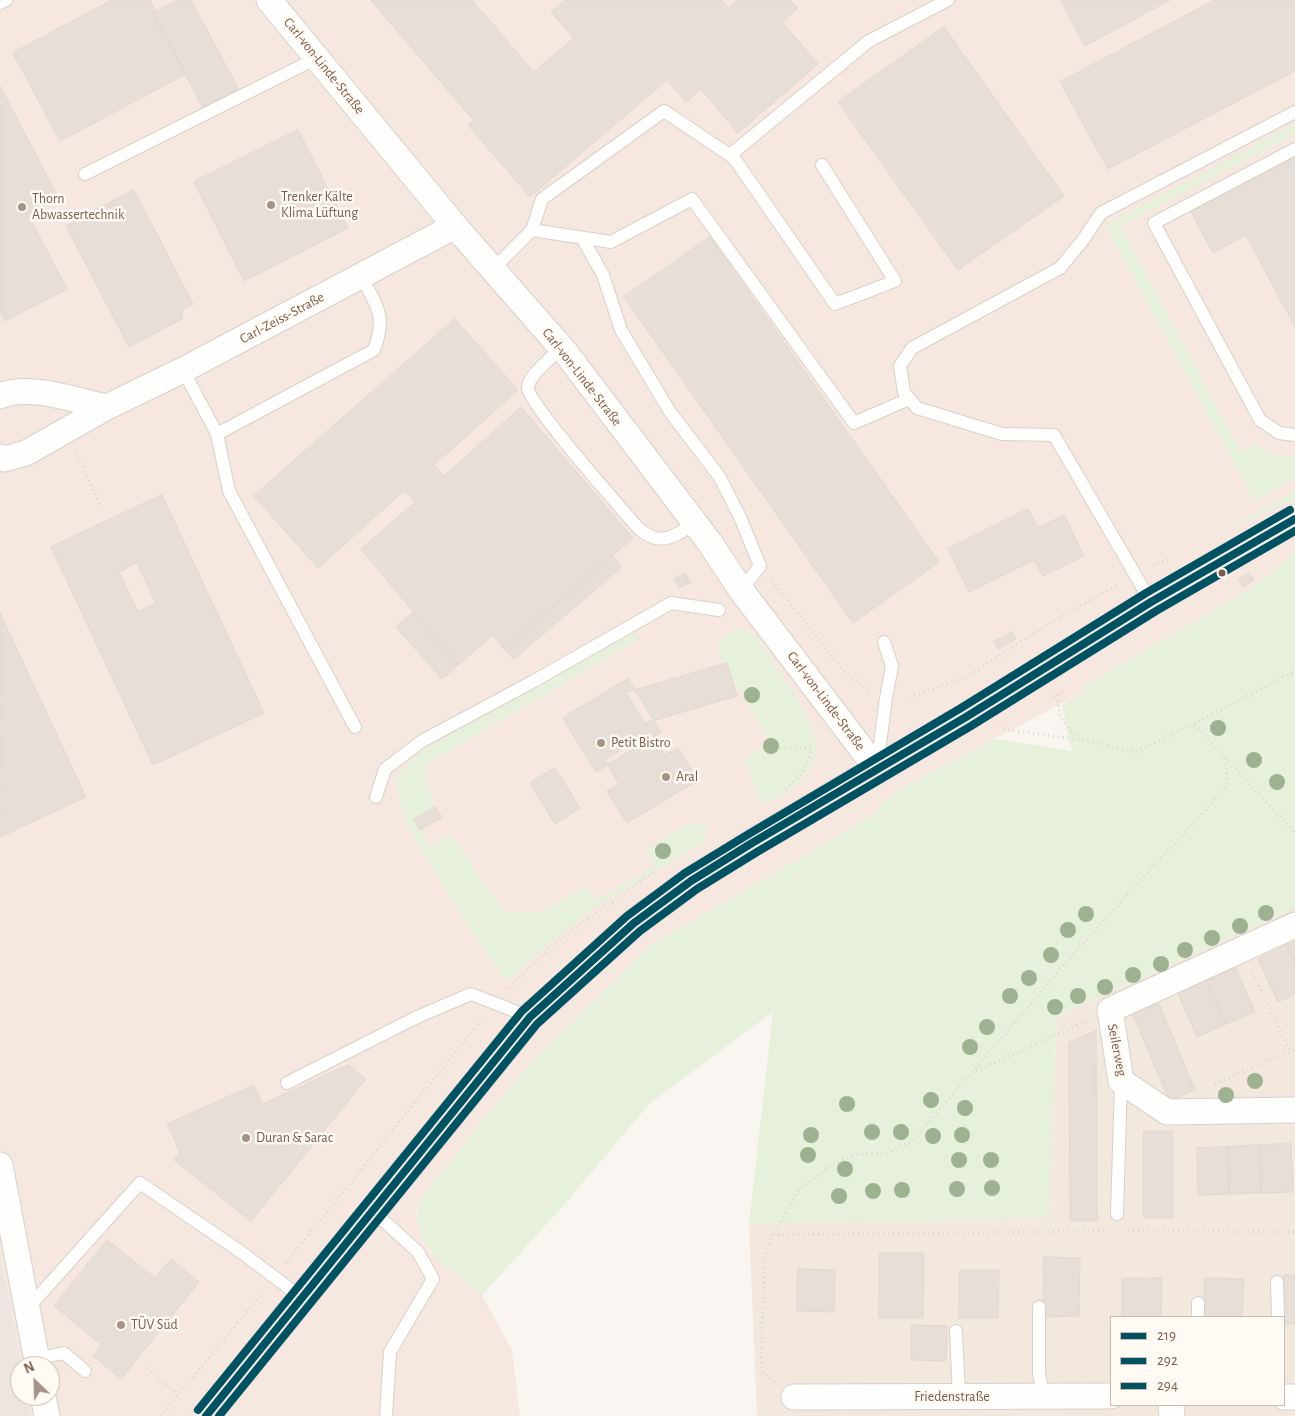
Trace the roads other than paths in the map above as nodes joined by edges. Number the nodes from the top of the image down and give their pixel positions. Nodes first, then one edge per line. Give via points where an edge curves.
1 (6, 0) edge
2 (269, 0) edge
3 (948, 0) edge
4 (0, 3) edge
5 (317, 58) junction
6 (1295, 112) edge
7 (1295, 149) edge
8 (730, 155) junction
9 (822, 165) dead end
10 (85, 174) dead end
11 (456, 226) junction
12 (532, 230) junction
13 (582, 238) junction
14 (493, 269) junction
15 (361, 276) junction
16 (561, 348) junction
17 (183, 370) junction
18 (0, 396) edge
19 (910, 398) junction
20 (107, 407) junction
21 (217, 434) junction
22 (1295, 435) edge
23 (0, 457) edge
24 (1295, 519) edge
25 (695, 523) junction
26 (741, 590) junction
27 (1151, 602) junction
28 (719, 610) dead end
29 (884, 642) dead end
30 (355, 727) dead end
31 (877, 769) junction
32 (376, 797) dead end
33 (1295, 924) edge
34 (530, 1017) junction
35 (1121, 1081) junction
36 (287, 1082) dead end
37 (1295, 1110) edge
38 (0, 1165) edge
39 (373, 1211) junction
40 (1117, 1214) dead end
41 (1277, 1282) dead end
42 (302, 1298) junction
43 (1198, 1303) dead end
44 (1039, 1307) dead end
45 (28, 1308) junction
46 (1198, 1316) edge
47 (1278, 1316) edge
48 (956, 1331) dead end
49 (36, 1356) edge
50 (56, 1356) edge
51 (85, 1371) dead end
52 (1110, 1396) edge
53 (794, 1397) road end
54 (959, 1397) junction
55 (1043, 1397) junction
56 (926, 1407) edge
57 (206, 1416) edge
58 (386, 1416) edge

1 - 4 lane
2 - 5 street, Carl-von-Linde-Straße
3 - 8 lane via 868,41
5 - 10 lane
5 - 11 street, Carl-von-Linde-Straße
6 - 19 lane via 1101,213 1060,268 912,348 900,366 904,392
7 - 22 lane via 1154,223 1260,420 1279,433
8 - 9 lane via 835,304 895,281
8 - 12 lane via 664,111 542,199
11 - 14 street, Carl-von-Linde-Straße
11 - 15 street, Carl-Zeiss-Straße
12 - 13 lane
12 - 14 lane
13 - 19 lane via 611,242 692,199 854,423
13 - 26 lane via 603,276 621,330 670,412 719,476 740,517 760,566
14 - 16 street, Carl-von-Linde-Straße
15 - 17 street, Carl-Zeiss-Straße
15 - 21 lane via 379,310 381,332 374,350
16 - 25 street, Carl-von-Linde-Straße
16 - 25 lane via 530,380 528,388 550,423 649,538 665,539
17 - 20 street, Carl-Zeiss-Straße
17 - 21 lane
18 - 20 street via 11,391 37,392
19 - 27 lane via 916,408 1002,434 1054,435
20 - 23 street, Carl-Zeiss-Straße via 26,453 4,459
21 - 30 lane via 229,492
24 - 27 main road
25 - 26 street, Carl-von-Linde-Straße
26 - 31 street, Carl-von-Linde-Straße
27 - 31 main road
28 - 32 lane via 671,603 422,741 385,769
29 - 31 lane via 892,666
31 - 34 main road via 691,881 593,957
33 - 35 street, Seilerweg via 1110,1010
34 - 36 lane via 471,994 414,1018
34 - 39 main road
35 - 37 street, Seilerweg via 1167,1112
35 - 40 lane
38 - 45 street
39 - 42 main road
39 - 58 lane via 418,1252 433,1279 390,1352
41 - 47 lane
42 - 45 lane via 140,1183
42 - 57 main road
43 - 46 lane
44 - 55 lane
45 - 49 street
48 - 54 lane
50 - 51 lane via 64,1353
52 - 55 street, Friedenstraße
53 - 56 street, Friedenstraße
54 - 55 street, Friedenstraße
54 - 56 street, Friedenstraße

